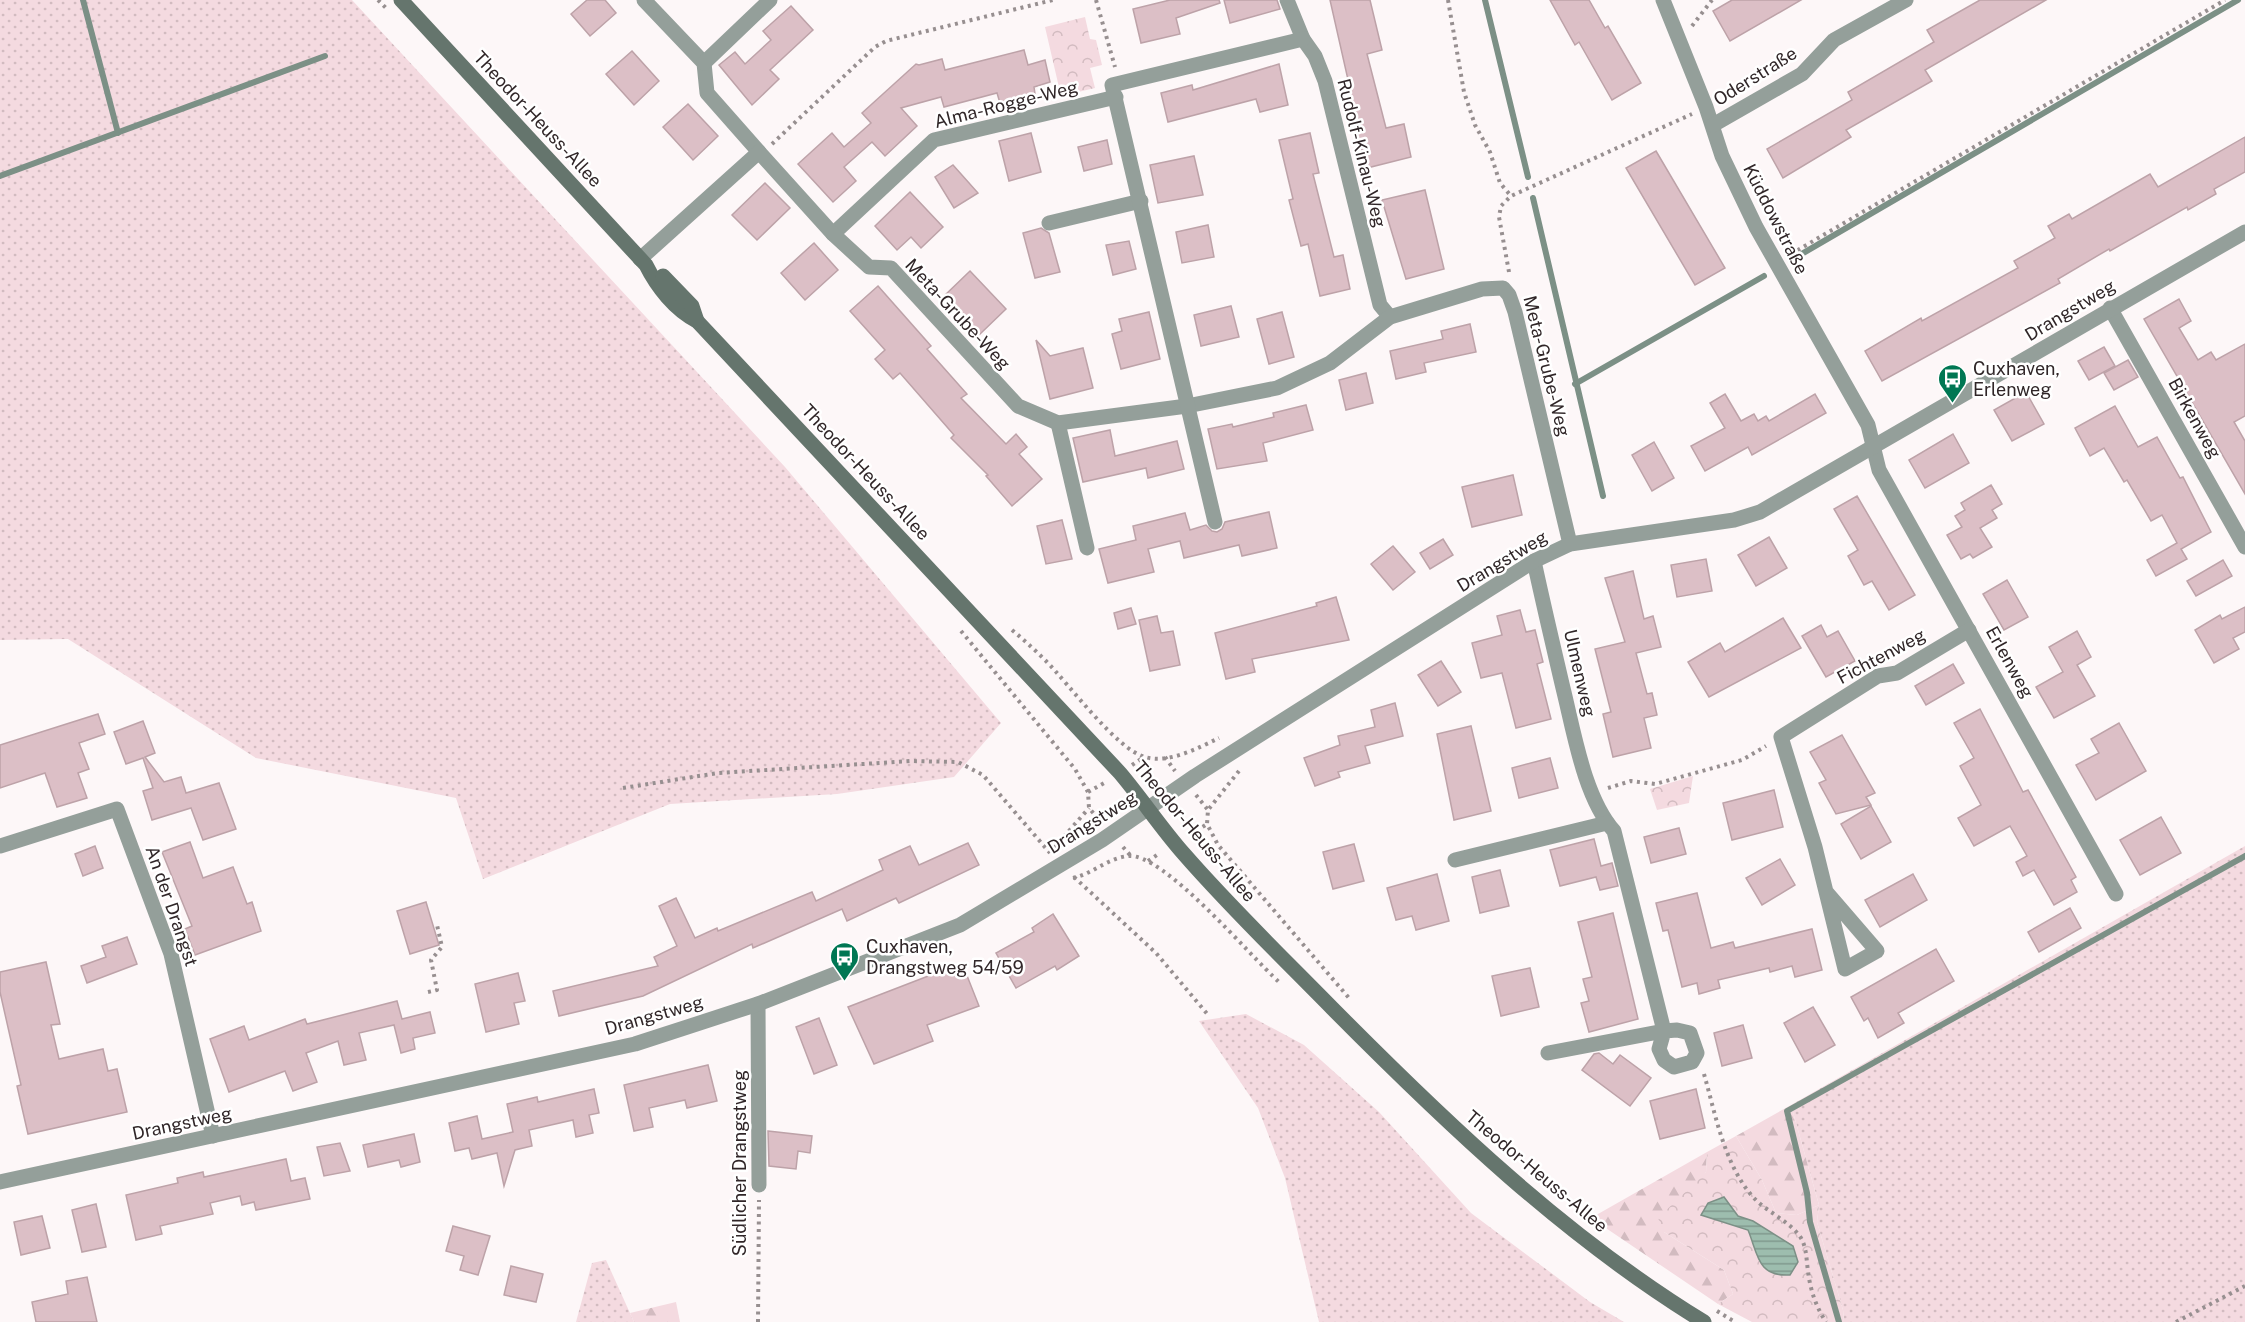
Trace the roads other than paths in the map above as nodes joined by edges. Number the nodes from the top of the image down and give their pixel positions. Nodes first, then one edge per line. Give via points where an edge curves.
1 (401, 0) edge
2 (644, 0) edge
3 (770, 0) edge
4 (1287, 0) edge
5 (1663, 0) edge
6 (1906, 0) edge
7 (1303, 39) junction
8 (704, 63) junction
9 (1114, 91) junction
10 (1713, 125) junction
11 (759, 152) junction
12 (1141, 201) junction
13 (1049, 223) dead end
14 (2245, 232) edge
15 (833, 234) junction
16 (643, 262) junction
17 (2110, 308) junction
18 (1390, 317) junction
19 (1187, 405) junction
20 (1058, 423) junction
21 (1875, 447) junction
22 (1215, 522) dead end
23 (1570, 544) junction
24 (1087, 548) dead end
25 (2245, 548) edge
26 (1534, 561) junction
27 (1969, 630) junction
28 (1148, 810) junction
29 (1607, 823) junction
30 (0, 846) edge
31 (1455, 860) dead end
32 (1827, 894) junction
33 (2116, 894) dead end
34 (759, 1004) junction
35 (1664, 1031) junction
36 (1548, 1053) dead end
37 (213, 1136) junction
38 (0, 1182) edge
39 (759, 1185) road end
40 (1704, 1322) edge

1 - 16 street, Theodor-Heuss-Allee
2 - 8 street
3 - 8 street
4 - 7 street, Rudolf-Kinau-Weg
5 - 10 street, Küddowstraße
6 - 10 street, Oderstraße via 1834,40 1803,74
7 - 9 street, Alma-Rogge-Weg
7 - 18 street, Rudolf-Kinau-Weg via 1325,81 1380,305
8 - 11 street, Meta-Grube-Weg via 707,93
9 - 12 street
9 - 15 street, Alma-Rogge-Weg via 934,140
10 - 21 street, Küddowstraße via 1722,156 1756,227 1868,425
11 - 15 street, Meta-Grube-Weg
11 - 16 street
12 - 13 street
12 - 19 street
14 - 17 street, Drangstweg
15 - 20 street, Meta-Grube-Weg via 869,267 891,268 1018,406
16 - 28 street, Theodor-Heuss-Allee via 653,280 684,314 697,321 1052,698
17 - 21 street, Drangstweg
17 - 25 street, Birkenweg
18 - 19 street, Meta-Grube-Weg via 1330,363 1276,388
18 - 23 street, Meta-Grube-Weg via 1482,289 1503,288 1509,295
19 - 20 street, Meta-Grube-Weg
19 - 22 street
20 - 24 street
21 - 23 street, Drangstweg via 1760,512 1734,520
21 - 27 street, Erlenweg via 1879,470
23 - 26 street, Drangstweg
26 - 28 street, Drangstweg via 1195,776
26 - 29 street, Ulmenweg via 1579,753
27 - 32 street, Fichtenweg via 1897,673 1878,676 1776,740
27 - 33 street, Erlenweg
28 - 34 street, Drangstweg via 1056,860 960,925
28 - 40 street, Theodor-Heuss-Allee via 1229,904 1430,1106 1571,1228
29 - 31 street
29 - 35 street, Ulmenweg via 1614,831
30 - 37 street, An der Drangst via 117,809 171,954
32 - 32 street via 1835,926 1845,969 1877,951
34 - 37 street, Drangstweg via 635,1044
34 - 39 street, Südlicher Drangstweg
35 - 35 street, Ulmenweg via 1659,1049 1664,1060 1674,1067 1695,1058 1690,1033
35 - 36 street
37 - 38 street, Drangstweg

